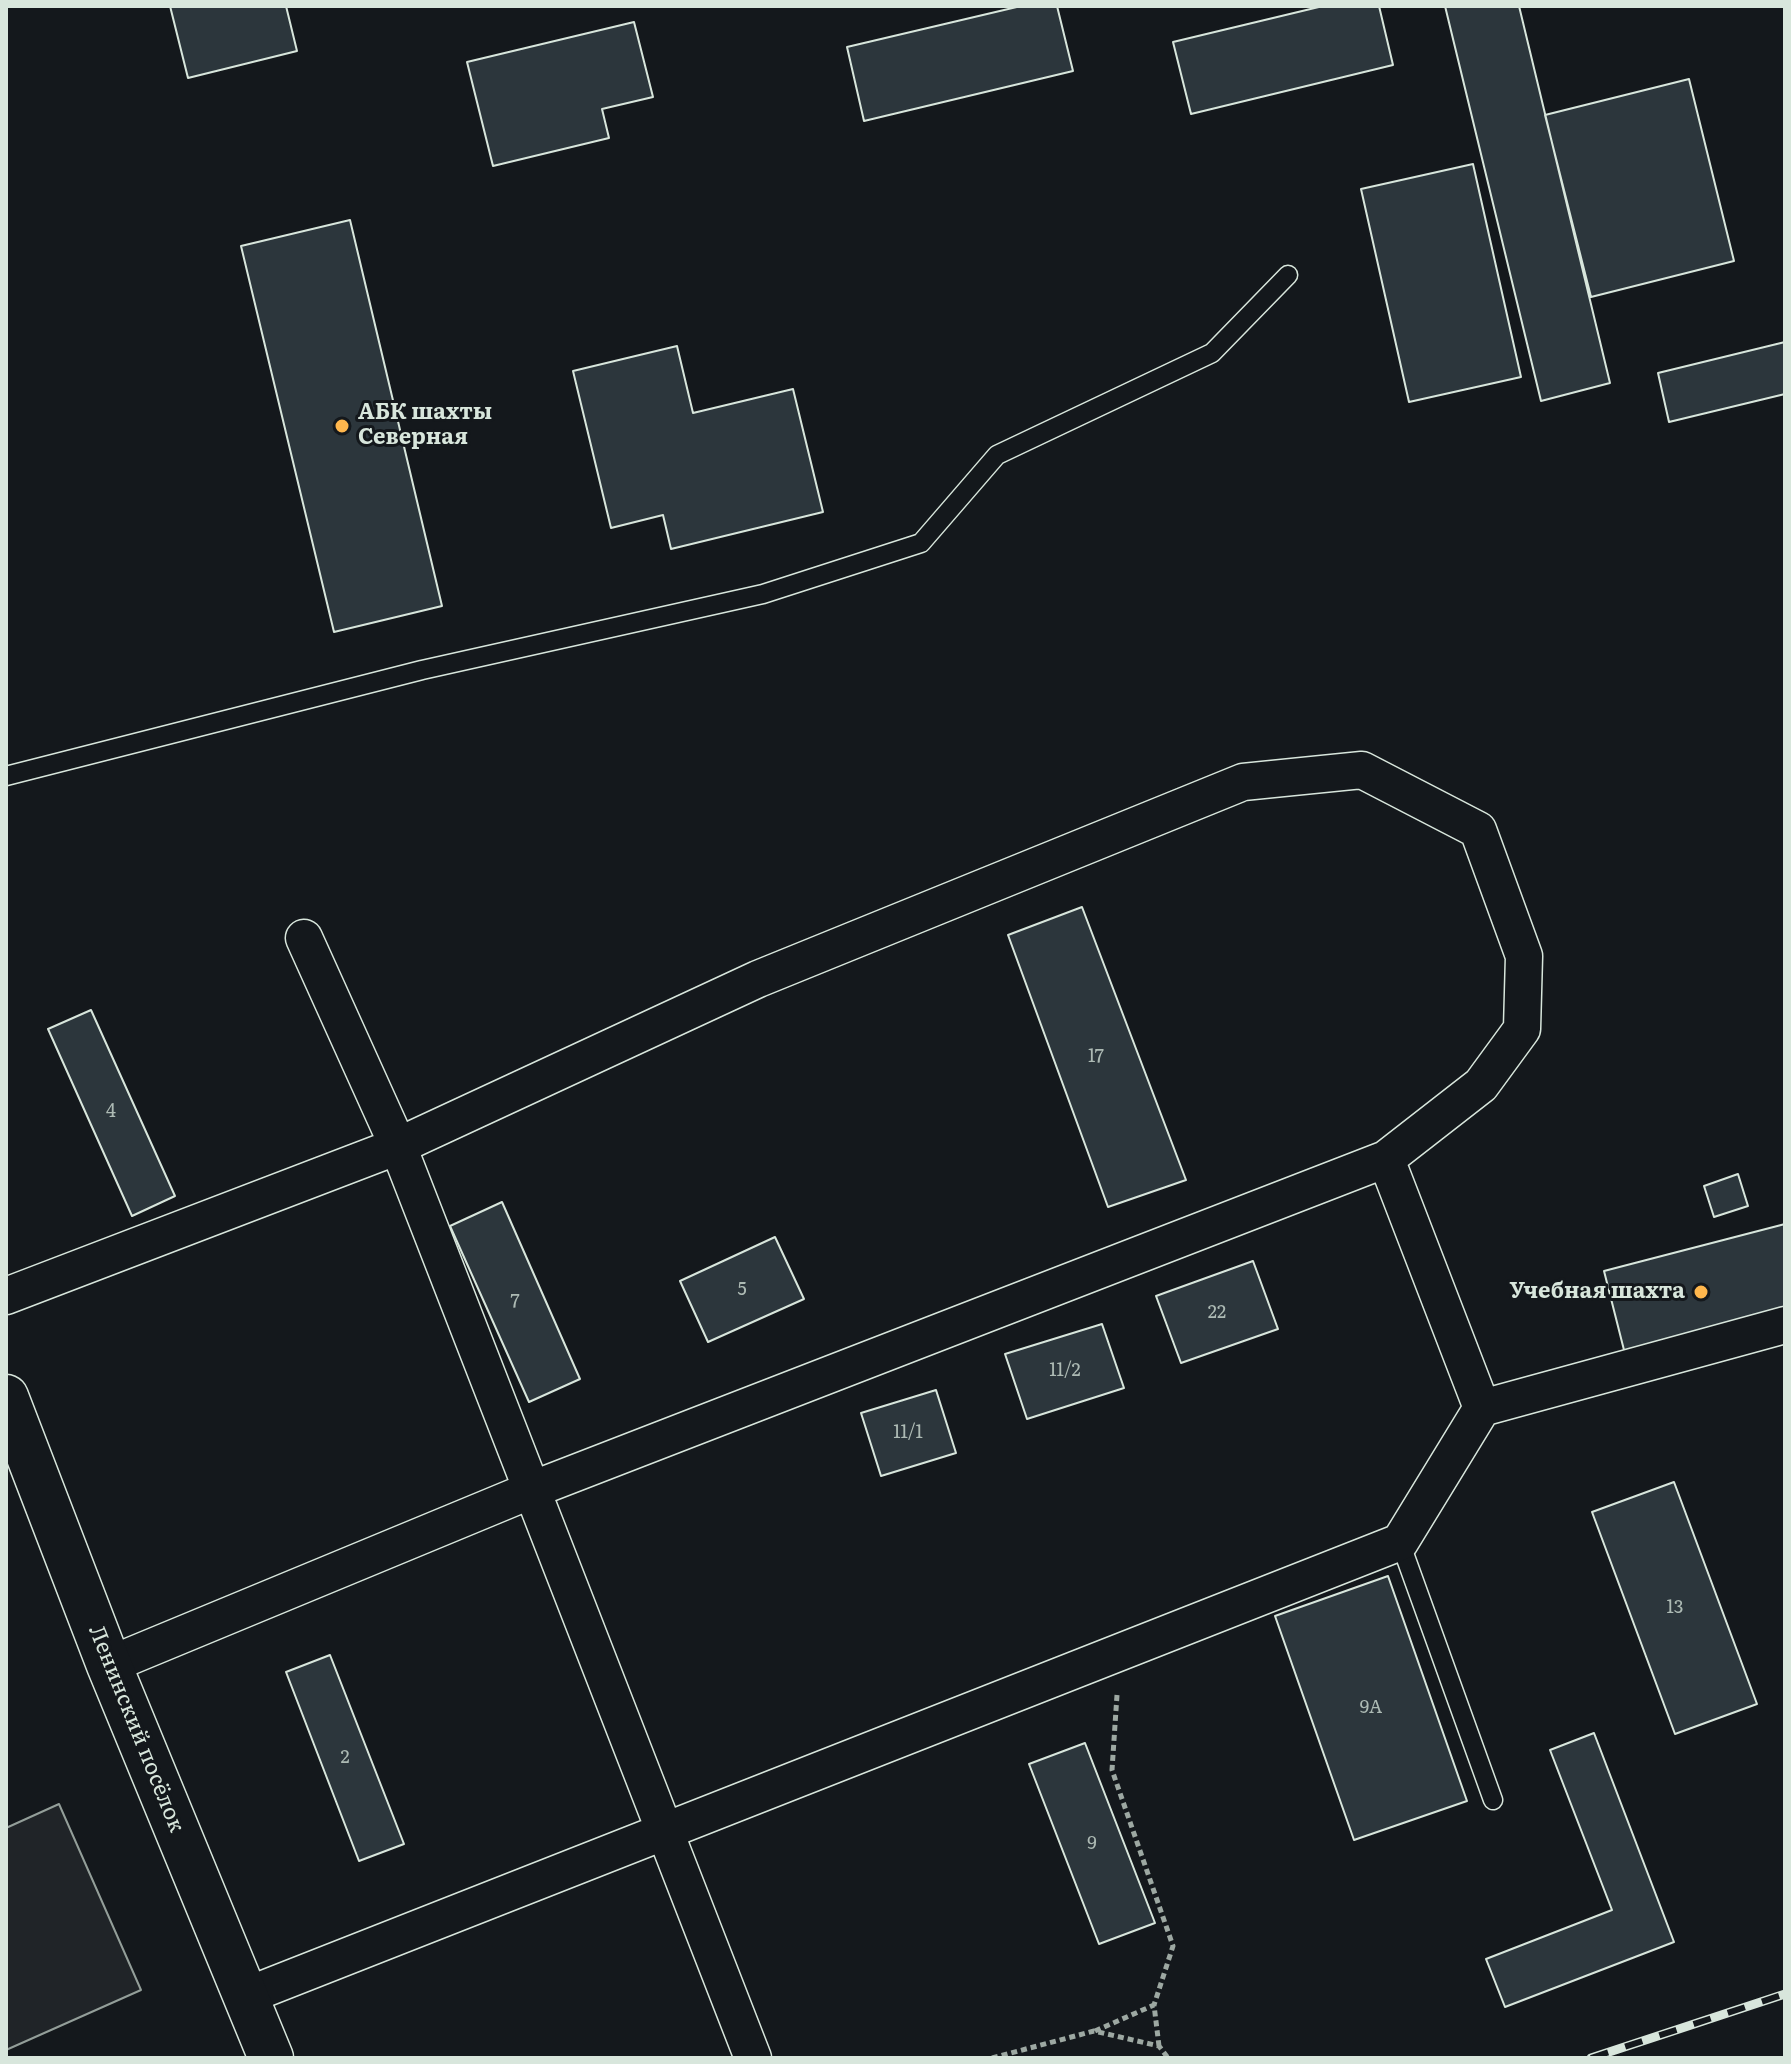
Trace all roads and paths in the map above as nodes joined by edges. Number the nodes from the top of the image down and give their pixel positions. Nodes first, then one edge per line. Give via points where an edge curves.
1 (1288, 275) dead end
2 (6, 776) edge
3 (304, 938) dead end
4 (398, 1146) junction
5 (1386, 1159) junction
6 (6, 1296) edge
7 (1785, 1325) edge
8 (6, 1397) edge
9 (1482, 1408) junction
10 (534, 1489) junction
11 (1400, 1542) junction
12 (1119, 1651) junction
13 (109, 1665) junction
14 (1493, 1800) dead end
15 (662, 1831) junction
16 (246, 1996) junction
17 (1154, 2005) junction
18 (1094, 2031) junction
19 (1159, 2046) junction
20 (271, 2058) edge
21 (753, 2058) edge
22 (992, 2058) edge
23 (1168, 2058) edge

1 - 2 lane via 1212,353 997,455 921,543 763,594 422,670
3 - 4 street
4 - 5 street via 758,979 1243,782 1362,770 1478,830 1524,956 1522,1029 1481,1085
4 - 6 street
4 - 10 street
5 - 9 street
5 - 10 street
7 - 9 street
8 - 13 street, Ленинский посёлок
9 - 11 street
10 - 13 street
10 - 15 street
11 - 12 street
11 - 14 lane
12 - 15 street
12 - 17 path via 1112,1770 1173,1946
13 - 16 street, Ленинский посёлок
15 - 16 street
15 - 21 street
16 - 20 street, Ленинский посёлок
17 - 18 path
17 - 19 path
18 - 19 path
18 - 22 path
19 - 23 path

